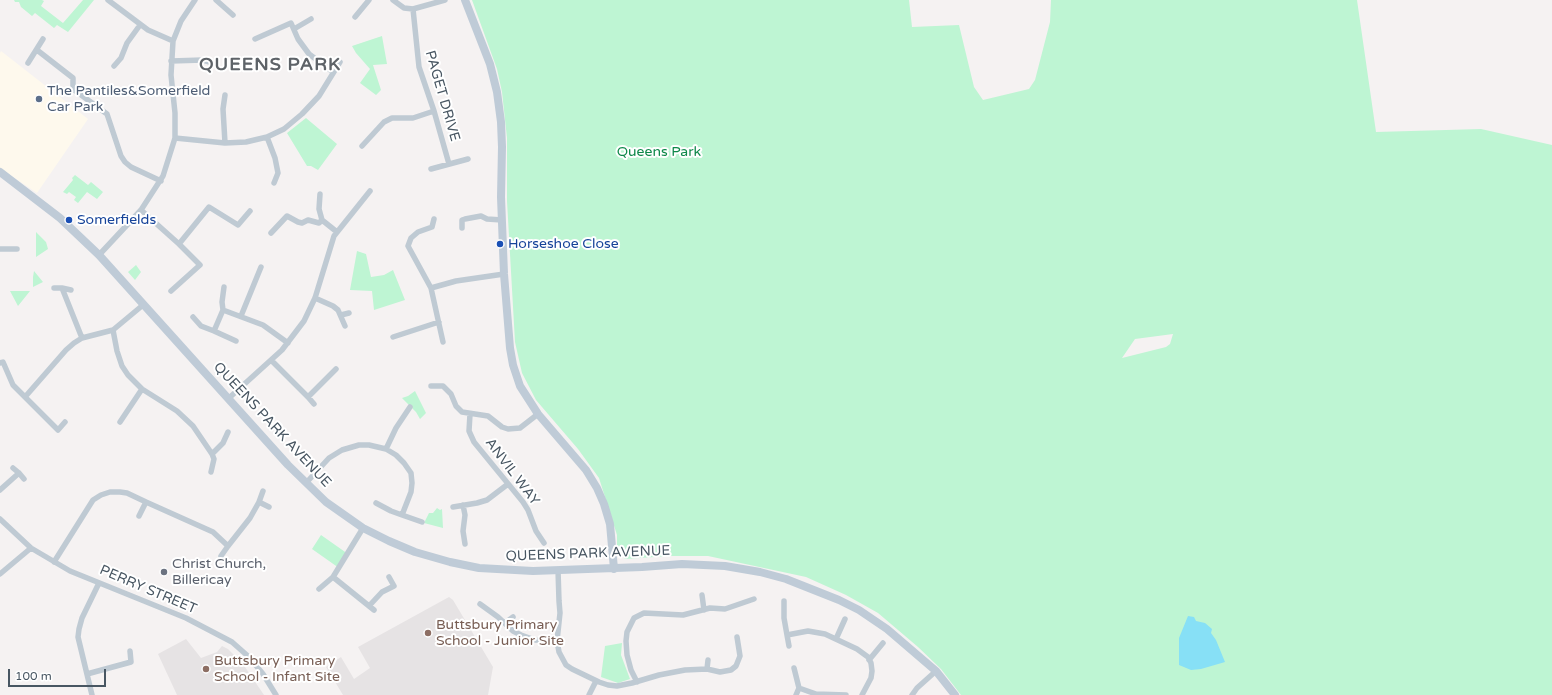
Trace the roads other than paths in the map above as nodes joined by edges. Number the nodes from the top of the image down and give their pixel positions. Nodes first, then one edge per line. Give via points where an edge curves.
1 (108, 0) edge
2 (195, 0) edge
3 (216, 0) edge
4 (369, 0) edge
5 (393, 0) edge
6 (445, 0) edge
7 (465, 0) edge
8 (413, 9) junction
9 (233, 15) dead end
10 (355, 17) dead end
11 (311, 20) dead end
12 (140, 24) junction
13 (294, 29) junction
14 (255, 39) dead end
15 (43, 40) dead end
16 (173, 41) junction
17 (37, 50) junction
18 (171, 61) junction
19 (340, 62) dead end
20 (28, 63) dead end
21 (216, 64) dead end
22 (114, 66) dead end
23 (333, 72) junction
24 (225, 95) dead end
25 (434, 111) junction
26 (267, 137) junction
27 (175, 138) junction
28 (224, 143) junction
29 (362, 146) dead end
30 (468, 159) dead end
31 (449, 164) junction
32 (431, 169) dead end
33 (0, 172) edge
34 (161, 181) junction
35 (274, 183) dead end
36 (370, 191) dead end
37 (320, 194) dead end
38 (141, 210) junction
39 (250, 211) dead end
40 (434, 219) dead end
41 (322, 220) junction
42 (502, 220) junction
43 (462, 228) dead end
44 (337, 232) junction
45 (271, 233) dead end
46 (179, 244) junction
47 (0, 249) edge
48 (17, 249) dead end
49 (99, 255) junction
50 (261, 266) dead end
51 (504, 274) junction
52 (224, 287) dead end
53 (54, 288) dead end
54 (62, 288) junction
55 (431, 288) junction
56 (71, 290) dead end
57 (171, 291) dead end
58 (316, 298) junction
59 (143, 305) junction
60 (223, 310) junction
61 (349, 313) dead end
62 (341, 315) junction
63 (241, 316) junction
64 (193, 318) dead end
65 (439, 322) junction
66 (345, 326) dead end
67 (113, 330) junction
68 (214, 331) junction
69 (82, 338) junction
70 (393, 338) dead end
71 (236, 341) dead end
72 (443, 342) dead end
73 (288, 343) junction
74 (2, 360) edge
75 (272, 361) junction
76 (336, 369) dead end
77 (431, 386) dead end
78 (142, 389) junction
79 (25, 397) junction
80 (308, 397) junction
81 (229, 398) junction
82 (314, 404) dead end
83 (410, 407) dead end
84 (470, 414) junction
85 (538, 414) junction
86 (65, 422) dead end
87 (120, 422) dead end
88 (228, 432) dead end
89 (386, 449) junction
90 (212, 454) junction
91 (13, 468) dead end
92 (211, 472) dead end
93 (19, 473) junction
94 (24, 479) dead end
95 (306, 483) junction
96 (508, 484) junction
97 (0, 490) edge
98 (263, 492) dead end
99 (146, 502) junction
100 (259, 502) junction
101 (376, 503) dead end
102 (463, 505) junction
103 (269, 507) dead end
104 (453, 507) dead end
105 (402, 515) junction
106 (139, 516) dead end
107 (0, 519) edge
108 (422, 522) dead end
109 (363, 528) junction
110 (544, 543) dead end
111 (465, 544) dead end
112 (228, 546) junction
113 (31, 548) junction
114 (222, 556) dead end
115 (54, 562) junction
116 (614, 568) junction
117 (558, 570) junction
118 (0, 574) edge
119 (333, 577) junction
120 (389, 577) dead end
121 (99, 583) junction
122 (319, 590) dead end
123 (702, 595) dead end
124 (754, 599) dead end
125 (784, 601) dead end
126 (480, 604) dead end
127 (704, 610) junction
128 (513, 617) dead end
129 (845, 618) dead end
130 (505, 623) junction
131 (787, 635) junction
132 (737, 637) dead end
133 (836, 639) junction
134 (557, 641) junction
135 (883, 644) dead end
136 (789, 646) dead end
137 (130, 651) dead end
138 (708, 660) dead end
139 (869, 660) junction
140 (794, 668) dead end
141 (707, 669) junction
142 (936, 671) junction
143 (87, 674) junction
144 (596, 681) junction
145 (637, 682) junction
146 (798, 688) junction
147 (92, 695) edge
148 (276, 695) edge
149 (589, 695) edge
150 (796, 695) edge
151 (846, 695) edge
152 (862, 695) edge
153 (914, 695) edge
154 (955, 695) edge

1 - 12 street
2 - 16 street via 181,21
3 - 9 street
4 - 10 street
5 - 8 street via 404,8
6 - 8 street
7 - 42 street via 490,64 497,92 502,141
8 - 25 street, PAGET DRIVE via 417,58
11 - 13 street
12 - 16 street
12 - 22 street
13 - 14 street via 291,23
13 - 23 street via 309,54
15 - 17 street
16 - 18 street
17 - 20 street
17 - 34 street via 73,78 73,89 107,114 121,156 126,162 131,167
18 - 21 street via 203,60
18 - 27 street
19 - 23 street
23 - 26 street via 319,96 302,114 284,129
24 - 28 street
25 - 29 street via 414,118 392,118 384,122
25 - 31 street, PAGET DRIVE
26 - 28 street via 246,142
26 - 35 street via 278,173
27 - 28 street
27 - 34 street
30 - 31 street, PAGET DRIVE
31 - 32 street, PAGET DRIVE
33 - 49 street, QUEENS PARK AVENUE via 60,218
34 - 38 street
36 - 44 street
37 - 41 street via 319,210
38 - 46 street
38 - 49 street
39 - 46 street via 238,225 210,206
40 - 55 street via 432,227 418,232 411,238 408,246
41 - 44 street
41 - 45 street via 319,223 308,220 298,222 287,216
42 - 43 street via 481,216 465,218 462,220
42 - 51 street
44 - 58 street
46 - 57 street via 200,264
47 - 48 street
49 - 59 street, QUEENS PARK AVENUE
50 - 63 street
51 - 55 street via 456,281
51 - 85 street via 513,365 520,386
52 - 60 street
53 - 54 street
54 - 56 street
54 - 69 street
55 - 65 street
58 - 62 street via 333,306
58 - 73 street
59 - 67 street
59 - 81 street, QUEENS PARK AVENUE
60 - 63 street
60 - 68 street
61 - 62 street
62 - 66 street
63 - 73 street via 263,325
64 - 68 street via 201,326
65 - 70 street
65 - 72 street
67 - 69 street
67 - 78 street via 122,366
68 - 71 street
69 - 79 street via 66,350
73 - 75 street
74 - 79 street via 13,386
75 - 80 street
75 - 81 street
76 - 80 street
77 - 84 street via 443,386 451,394 456,406 462,412
78 - 87 street
78 - 90 street via 186,419
79 - 86 street via 58,430
80 - 82 street
81 - 95 street, QUEENS PARK AVENUE
83 - 89 street
84 - 85 street via 488,416 508,429 520,428
84 - 96 street, ANVIL WAY via 471,436
85 - 116 street via 586,470 597,488 610,524
88 - 90 street via 223,443
89 - 95 street via 359,445 342,450 329,458
89 - 105 street via 396,454 411,474 412,492
90 - 92 street via 214,459
91 - 93 street
93 - 94 street
93 - 97 street
95 - 109 street, QUEENS PARK AVENUE via 326,502
96 - 102 street via 487,500
96 - 110 street, ANVIL WAY via 523,502
98 - 100 street
99 - 106 street
99 - 112 street via 212,532
99 - 115 street via 120,492 110,492 93,500
100 - 103 street
100 - 112 street via 247,523
101 - 105 street
102 - 104 street
102 - 111 street
105 - 108 street
107 - 113 street, PERRY STREET
109 - 117 street, QUEENS PARK AVENUE via 402,547 450,562 499,570
109 - 119 street
112 - 114 street
113 - 115 street, PERRY STREET
113 - 118 street
115 - 121 street, PERRY STREET
116 - 117 street, QUEENS PARK AVENUE
116 - 142 street, QUEENS PARK AVENUE via 682,564 725,566 793,581 839,600 870,618 907,644
117 - 134 street via 560,613
119 - 120 street via 371,608 382,592 394,586
119 - 122 street
121 - 143 street via 79,629 78,637
121 - 148 street, PERRY STREET via 186,618 232,642 249,657
123 - 127 street
124 - 127 street via 725,608
125 - 131 street
126 - 130 street
127 - 145 street via 683,614 644,613 634,618 627,632 626,641 629,663
128 - 130 street
129 - 133 street
130 - 134 street via 513,631 534,640
131 - 133 street via 815,631
131 - 136 street
132 - 141 street via 740,656 736,666 720,672
133 - 139 street via 857,649
134 - 144 street via 566,665
135 - 139 street
137 - 143 street via 131,662
138 - 141 street
139 - 152 street via 871,678
140 - 146 street
141 - 145 street via 671,673
142 - 153 street
142 - 154 street, QUEENS PARK AVENUE
143 - 147 street
144 - 145 street via 617,686
144 - 149 street
146 - 150 street
146 - 151 street via 816,694

